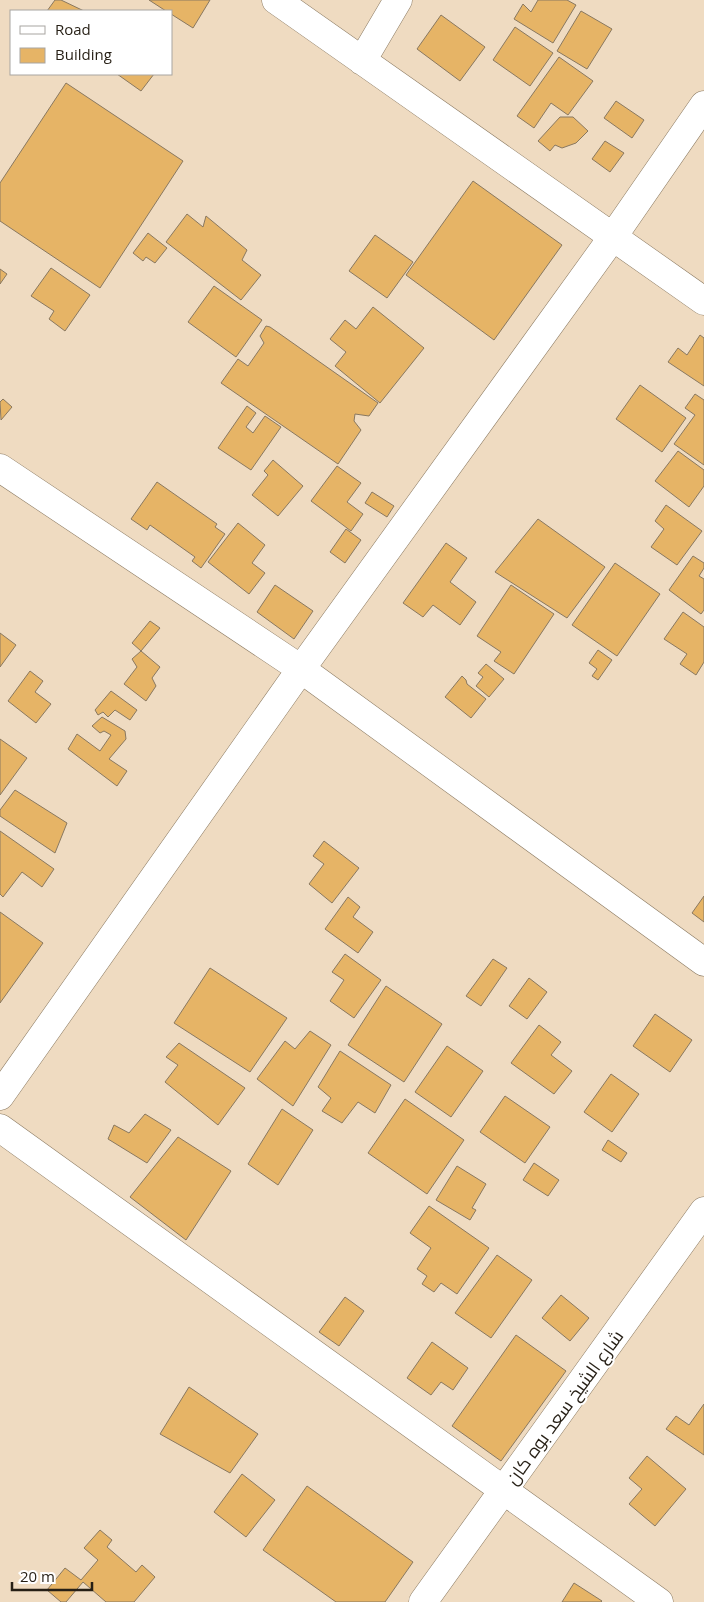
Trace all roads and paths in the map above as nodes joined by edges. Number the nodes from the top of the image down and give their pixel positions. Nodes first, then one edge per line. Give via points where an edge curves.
1 (276, 0) edge
2 (398, 0) edge
3 (362, 61) junction
4 (704, 105) edge
5 (612, 238) junction
6 (704, 301) edge
7 (0, 468) edge
8 (301, 669) junction
9 (704, 962) edge
10 (0, 1096) edge
11 (0, 1128) edge
12 (704, 1211) edge
13 (504, 1491) junction
14 (423, 1602) edge
15 (660, 1602) edge

1 - 3 street
2 - 3 street
3 - 5 street
4 - 5 street
5 - 6 street
5 - 8 street
7 - 8 street
8 - 9 street
8 - 10 street
11 - 13 street
12 - 13 street, شارع الشيخ سعد بوه كان
13 - 14 street, شارع الشيخ سعد بوه كان
13 - 15 street

